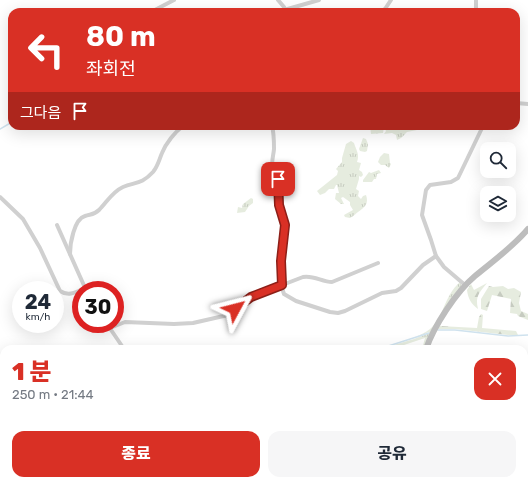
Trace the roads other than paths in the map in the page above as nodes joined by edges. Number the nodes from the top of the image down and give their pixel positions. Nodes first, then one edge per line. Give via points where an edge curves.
1 (174, 0) edge
2 (320, 0) edge
3 (282, 5) edge
4 (159, 8) edge
5 (179, 130) edge
6 (272, 130) edge
7 (481, 130) edge
8 (0, 197) edge
9 (57, 225) dead end
10 (528, 229) edge
11 (70, 254) junction
12 (436, 256) junction
13 (378, 263) dead end
14 (82, 281) edge
15 (282, 285) junction
16 (465, 285) junction
17 (72, 293) edge
18 (124, 322) edge
19 (113, 333) edge
20 (121, 345) edge
21 (428, 345) edge

1 - 4 street
2 - 3 street
5 - 11 street via 162,152 158,165 148,176 139,183 120,189 95,214 84,216 80,220 71,238
6 - 15 street via 272,168 278,174 279,205 285,225 281,261
7 - 12 street via 458,178 451,182 430,185 426,190 422,215
8 - 17 street via 23,219 60,290 65,294
9 - 11 street
10 - 16 main road
11 - 14 street
12 - 15 street via 423,265 401,288 382,293 346,311 330,312 296,301 284,294
12 - 16 street via 444,267
13 - 15 street via 332,282 307,276
15 - 18 street via 251,297 228,315 193,323
16 - 21 main road via 437,325
19 - 20 street

